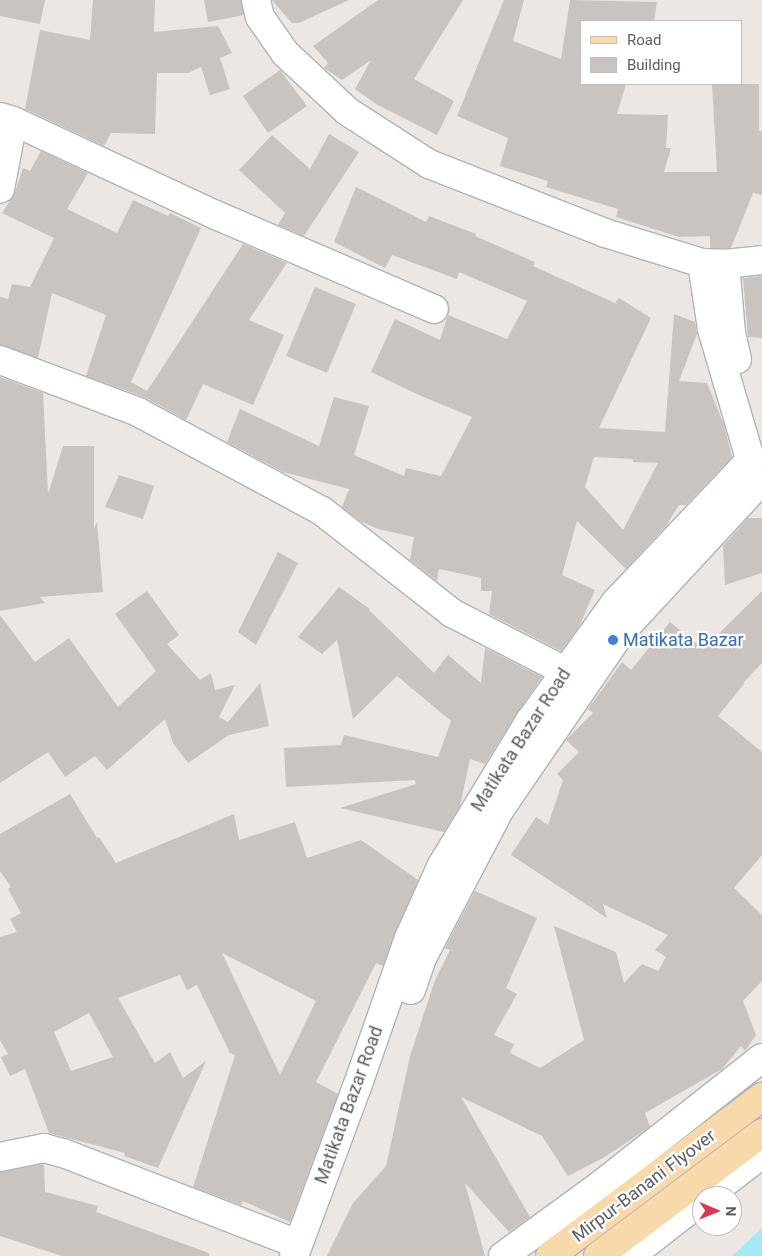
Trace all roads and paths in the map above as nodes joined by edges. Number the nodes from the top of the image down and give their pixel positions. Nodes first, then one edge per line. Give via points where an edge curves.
1 (256, 0) edge
2 (6, 119) edge
3 (0, 190) edge
4 (762, 260) edge
5 (714, 263) junction
6 (434, 309) dead end
7 (0, 360) edge
8 (760, 436) edge
9 (762, 480) edge
10 (566, 671) junction
11 (762, 1058) edge
12 (762, 1097) edge
13 (755, 1145) edge
14 (0, 1157) edge
15 (717, 1186) edge
16 (692, 1208) edge
17 (301, 1252) edge
18 (504, 1256) edge
19 (550, 1256) edge
20 (598, 1256) edge
21 (630, 1256) edge

1 - 5 street via 260,17 285,53 347,111 429,164 604,233
2 - 3 street
2 - 6 street via 218,216
4 - 5 street
5 - 8 street
5 - 10 street, Matikata Bazar Road via 712,329 749,455 748,463 615,603
7 - 10 street via 138,412 322,511 452,613
9 - 17 street, Matikata Bazar Road via 621,632 500,809 423,956 371,1100 315,1239
10 - 17 street, Matikata Bazar Road via 530,721 442,866 409,938
11 - 18 street
12 - 19 main road, Mirpur-Banani Flyover
13 - 15 street
13 - 20 main road, Mirpur-Banani Flyover
14 - 17 street via 44,1148 63,1153
16 - 21 street

